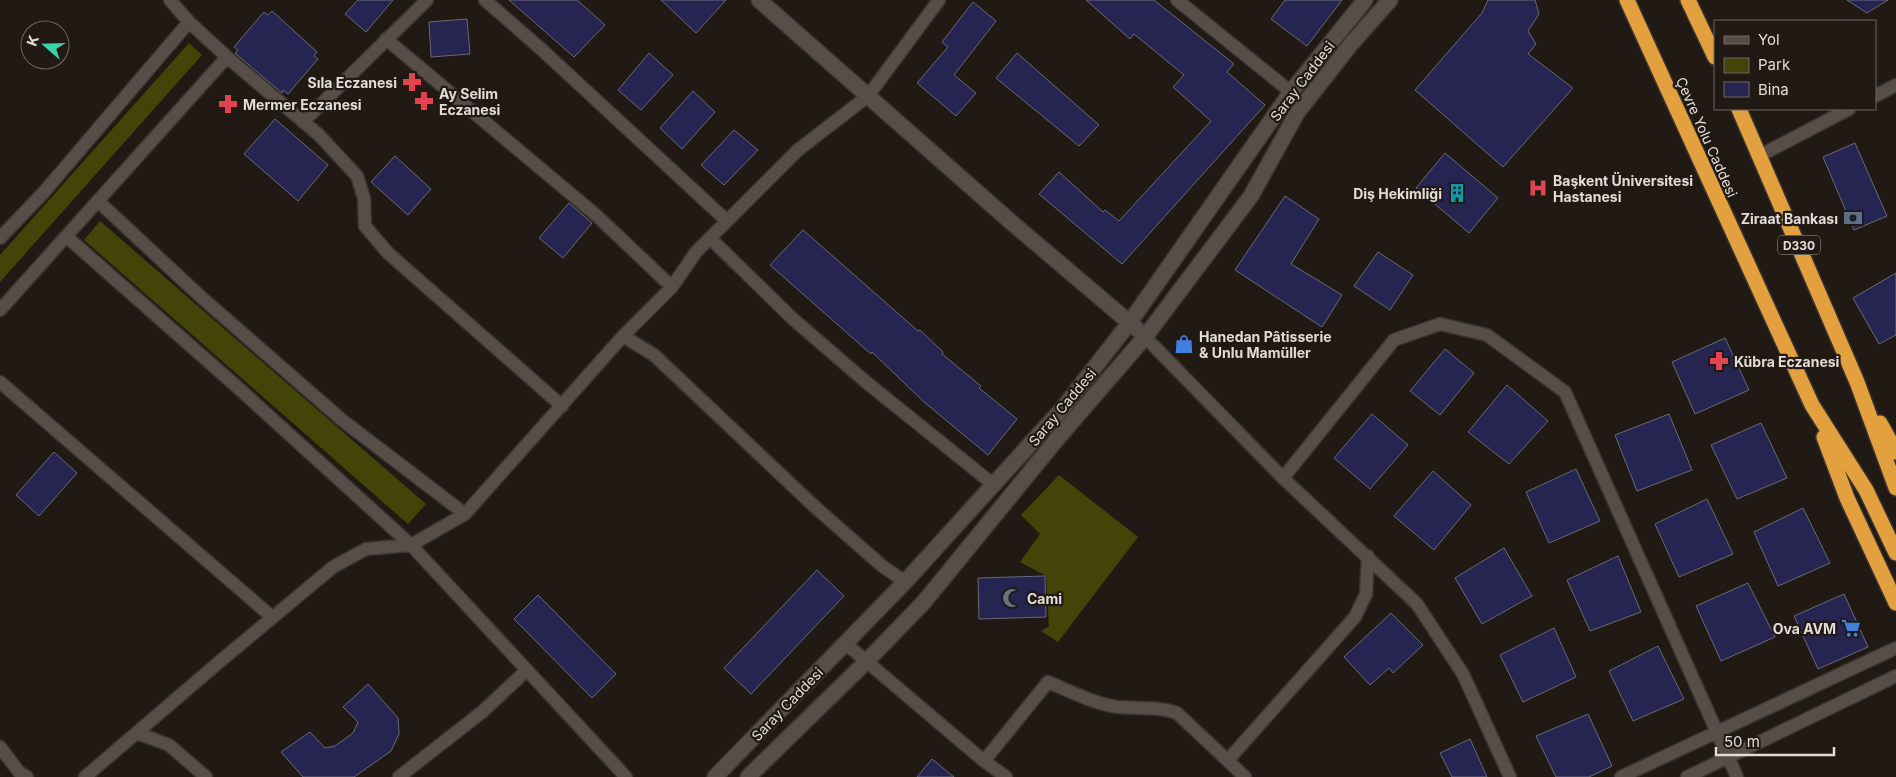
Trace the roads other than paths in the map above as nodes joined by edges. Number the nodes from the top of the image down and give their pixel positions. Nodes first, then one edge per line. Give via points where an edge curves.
1 (170, 0) edge
2 (426, 0) edge
3 (485, 0) edge
4 (759, 0) edge
5 (939, 0) edge
6 (1177, 0) edge
7 (1365, 0) edge
8 (1390, 0) edge
9 (1627, 0) edge
10 (1688, 0) edge
11 (189, 22) junction
12 (386, 39) junction
13 (1714, 55) edge
14 (227, 57) junction
15 (1896, 85) edge
16 (1291, 92) junction
17 (1876, 95) edge
18 (868, 96) junction
19 (1739, 110) edge
20 (1847, 110) edge
21 (303, 122) junction
22 (1761, 155) junction
23 (99, 202) junction
24 (727, 221) junction
25 (2, 229) edge
26 (67, 237) junction
27 (710, 238) junction
28 (672, 287) junction
29 (0, 310) edge
30 (1130, 322) junction
31 (623, 336) junction
32 (1144, 337) junction
33 (0, 382) edge
34 (1857, 382) junction
35 (1812, 405) junction
36 (562, 406) junction
37 (1896, 452) edge
38 (1283, 478) junction
39 (994, 485) junction
40 (1896, 488) edge
41 (465, 514) junction
42 (411, 545) junction
43 (1896, 553) edge
44 (1368, 556) junction
45 (904, 582) junction
46 (1896, 603) edge
47 (272, 617) junction
48 (846, 644) junction
49 (1896, 648) edge
50 (866, 662) junction
51 (527, 670) junction
52 (1896, 676) edge
53 (1717, 732) junction
54 (137, 733) junction
55 (0, 747) edge
56 (1728, 757) junction
57 (1228, 760) junction
58 (984, 761) junction
59 (27, 777) edge
60 (85, 777) edge
61 (206, 777) edge
62 (399, 777) edge
63 (626, 777) edge
64 (715, 777) edge
65 (748, 777) edge
66 (1006, 777) edge
67 (1245, 777) edge
68 (1510, 777) edge
69 (1621, 777) edge
70 (1687, 777) edge
71 (1738, 777) edge

1 - 11 street
2 - 12 street
3 - 24 street
4 - 18 street
5 - 18 street
6 - 16 street
7 - 16 street, Saray Caddesi
8 - 32 street, Saray Caddesi via 1297,114 1251,196
9 - 35 highway, Çevre Yolu Caddesi
10 - 13 highway
11 - 14 street
11 - 25 street via 44,192
12 - 21 street
12 - 28 street via 596,215
14 - 21 street
14 - 23 street
15 - 17 street
16 - 30 street, Saray Caddesi
18 - 24 street via 798,150
18 - 30 street
19 - 22 highway, D330
20 - 22 street
21 - 36 street via 357,176 364,198 365,226 388,253
22 - 34 highway, D330
23 - 26 street
23 - 41 street via 342,420
24 - 27 street
26 - 29 street
26 - 42 street
27 - 28 street
27 - 39 street via 793,319
28 - 31 street
30 - 32 street
30 - 39 street, Saray Caddesi via 1062,408
31 - 36 street
31 - 45 street via 654,355 814,506
32 - 38 street
32 - 50 street, Saray Caddesi via 924,602
33 - 47 street
34 - 37 highway, D330
34 - 40 highway
35 - 43 highway, Çevre Yolu Caddesi via 1866,490
35 - 46 highway via 1847,498
36 - 41 street
38 - 44 street
38 - 53 street via 1394,340 1440,324 1487,335 1565,392
39 - 45 street, Saray Caddesi
41 - 42 street
42 - 47 street via 366,549 333,567
42 - 51 street
44 - 57 street via 1366,594 1354,617
44 - 68 street via 1417,604 1462,674
45 - 48 street, Saray Caddesi
47 - 54 street
48 - 50 street
48 - 64 street, Saray Caddesi
49 - 53 street
50 - 58 street
50 - 65 street, Saray Caddesi
51 - 62 street via 482,712
51 - 63 street
52 - 56 street
53 - 56 street
53 - 69 street
54 - 60 street
54 - 61 street via 169,745
55 - 59 street via 18,772
56 - 70 street
56 - 71 street
57 - 58 street via 1177,713 1166,709 1117,707 1048,682
57 - 67 street
58 - 66 street

